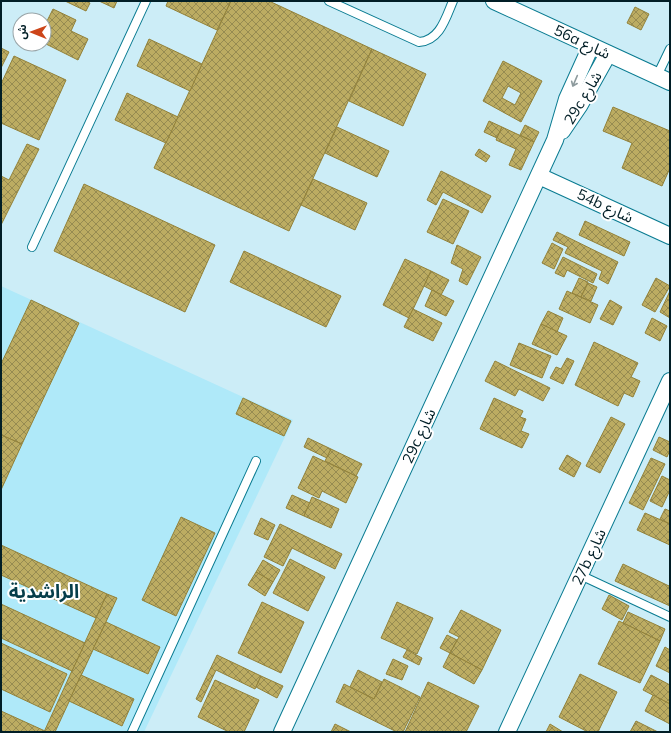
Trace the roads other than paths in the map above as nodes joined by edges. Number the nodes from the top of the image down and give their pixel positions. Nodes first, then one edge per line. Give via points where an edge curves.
1 (146, 1) edge
2 (329, 1) edge
3 (454, 1) edge
4 (494, 1) edge
5 (591, 46) junction
6 (670, 49) edge
7 (608, 54) junction
8 (664, 79) edge
9 (555, 140) junction
10 (539, 176) junction
11 (670, 236) edge
12 (32, 247) dead end
13 (670, 382) edge
14 (256, 461) dead end
15 (580, 575) junction
16 (670, 617) edge
17 (132, 732) edge
18 (282, 732) edge
19 (508, 732) edge

1 - 12 lane
2 - 3 lane via 419,42 436,36
4 - 5 street, 56a شارع
5 - 7 street, 56a شارع
5 -> 9 street, 29c شارع via 567,99
6 - 8 lane
7 - 8 street, 56a شارع
7 - 9 street, 29c شارع via 580,106
9 - 10 street, 29c شارع
10 - 11 street, 54b شارع
10 - 18 street, 29c شارع
13 - 15 street, 27b شارع
14 - 17 lane
15 - 16 lane
15 - 19 street, 27b شارع

